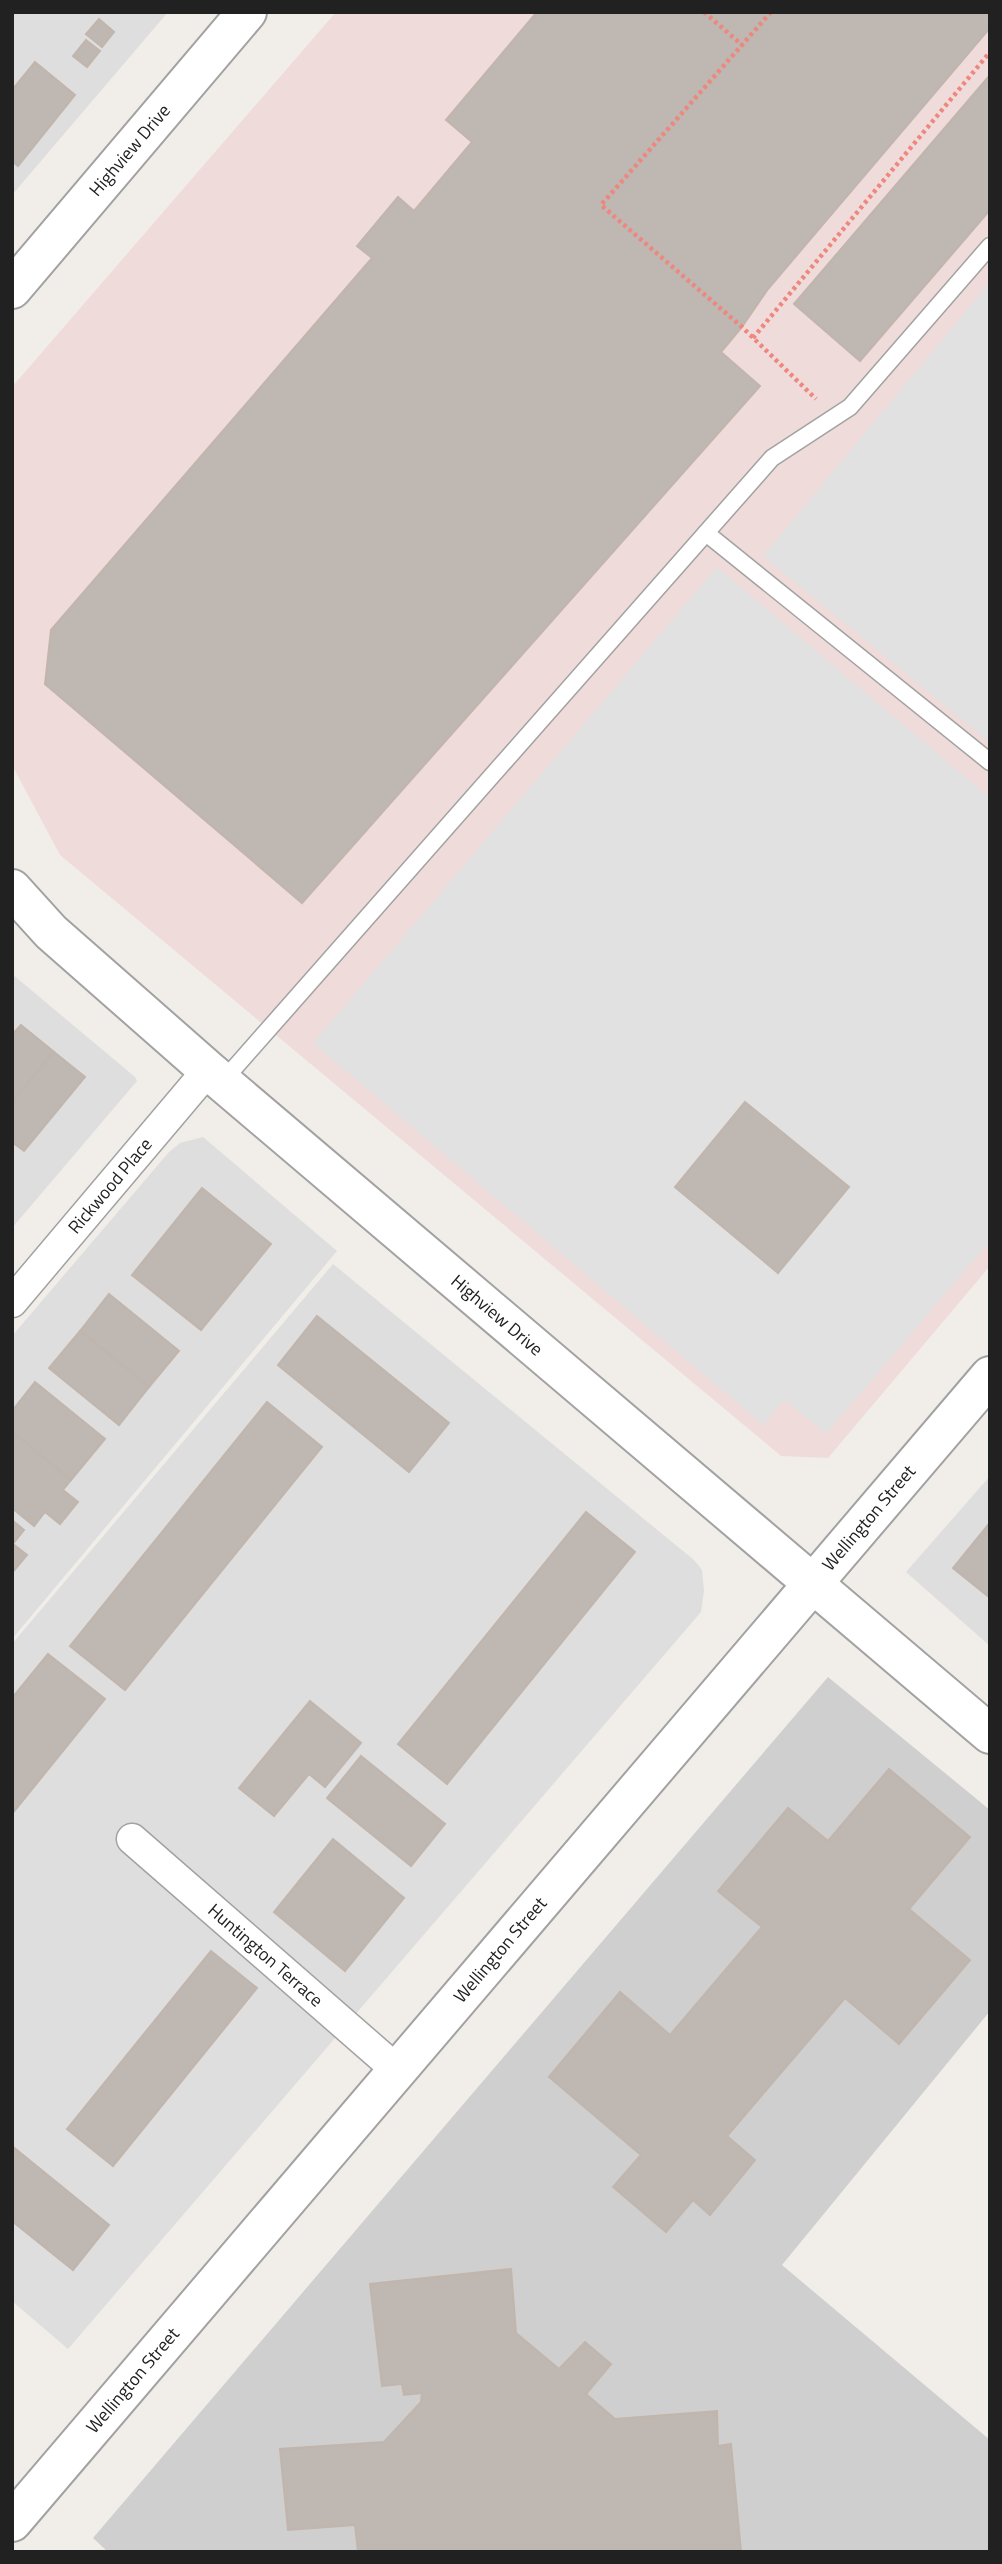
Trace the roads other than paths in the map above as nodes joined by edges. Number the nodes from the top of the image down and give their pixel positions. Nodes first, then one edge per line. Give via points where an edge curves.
1 (247, 12) edge
2 (990, 246) edge
3 (16, 278) edge
4 (706, 533) junction
5 (990, 762) edge
6 (12, 889) edge
7 (215, 1076) junction
8 (12, 1302) edge
9 (990, 1376) edge
10 (813, 1584) junction
11 (990, 1734) edge
12 (132, 1839) dead end
13 (398, 2071) junction
14 (12, 2522) edge

1 - 3 street, Highview Drive
2 - 4 lane via 850,407 772,458
4 - 5 lane
4 - 7 lane
6 - 7 street, Highview Drive via 51,932
7 - 8 street, Rickwood Place
7 - 10 street, Highview Drive
9 - 10 street, Wellington Street
10 - 11 street, Highview Drive
10 - 13 street, Wellington Street
12 - 13 street, Huntington Terrace
13 - 14 street, Wellington Street

